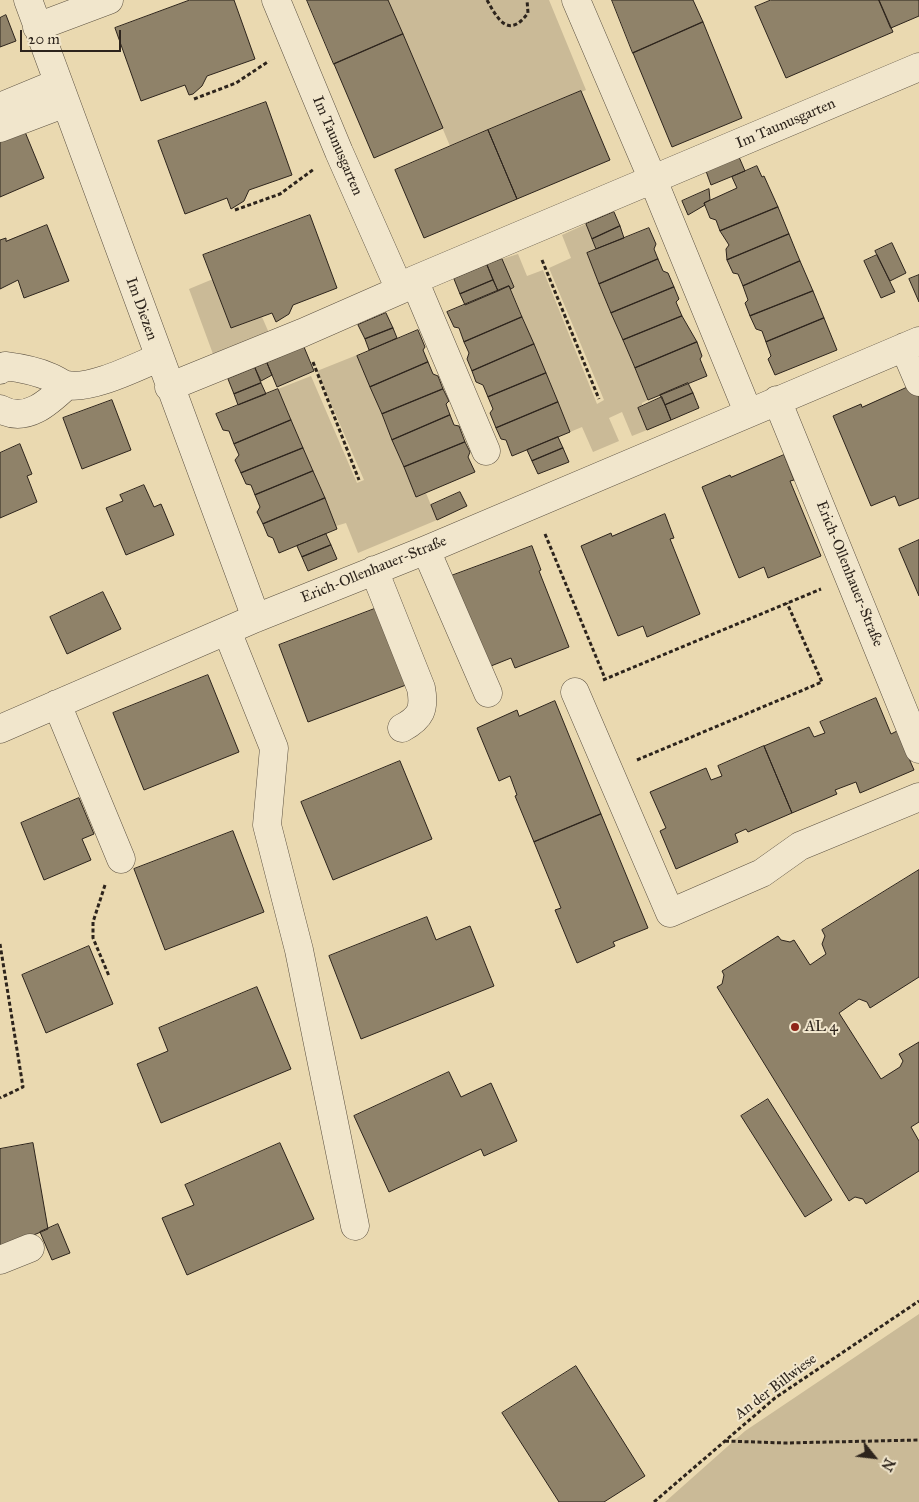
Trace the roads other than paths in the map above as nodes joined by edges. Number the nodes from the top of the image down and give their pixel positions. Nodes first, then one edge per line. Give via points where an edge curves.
1 (28, 0) edge
2 (109, 0) edge
3 (276, 0) edge
4 (576, 0) edge
5 (37, 27) junction
6 (919, 67) edge
7 (62, 93) junction
8 (0, 107) edge
9 (0, 128) edge
10 (653, 180) junction
11 (407, 285) junction
12 (911, 344) edge
13 (158, 358) junction
14 (0, 370) edge
15 (919, 382) edge
16 (67, 385) junction
17 (169, 387) junction
18 (777, 400) junction
19 (0, 409) edge
20 (748, 412) junction
21 (486, 451) dead end
22 (426, 550) junction
23 (374, 570) junction
24 (256, 618) junction
25 (227, 631) junction
26 (575, 692) road end
27 (488, 693) dead end
28 (56, 704) junction
29 (0, 728) edge
30 (402, 728) dead end
31 (919, 749) edge
32 (919, 797) edge
33 (121, 860) road end
34 (356, 1226) dead end
35 (30, 1248) dead end
36 (0, 1260) edge

1 - 5 street, Im Diezen
2 - 5 street
3 - 11 street, Im Taunusgarten via 339,152
4 - 10 street
5 - 7 street, Im Diezen
6 - 10 street, Im Taunusgarten
7 - 8 street
7 - 9 street
7 - 13 street, Im Diezen
10 - 11 street, Im Taunusgarten
10 - 20 street
11 - 17 street, Im Taunusgarten via 302,333
11 - 21 street
12 - 15 street
12 - 18 street, Erich-Ollenhauer-Straße
13 - 16 street via 95,382
13 - 17 street, Im Diezen
14 - 16 street via 5,366 22,368
16 - 19 street via 36,411 21,414
17 - 24 street, Im Diezen
18 - 20 street, Erich-Ollenhauer-Straße
18 - 31 street, Erich-Ollenhauer-Straße
20 - 22 street, Erich-Ollenhauer-Straße
22 - 23 street, Erich-Ollenhauer-Straße
22 - 27 street
23 - 24 street, Erich-Ollenhauer-Straße
23 - 30 street via 421,688 421,712
24 - 25 street, Erich-Ollenhauer-Straße
25 - 28 street, Erich-Ollenhauer-Straße
25 - 34 street via 274,748 267,825 299,950
26 - 32 street via 670,913 762,873 800,846
28 - 29 street, Erich-Ollenhauer-Straße
28 - 33 street
35 - 36 street

